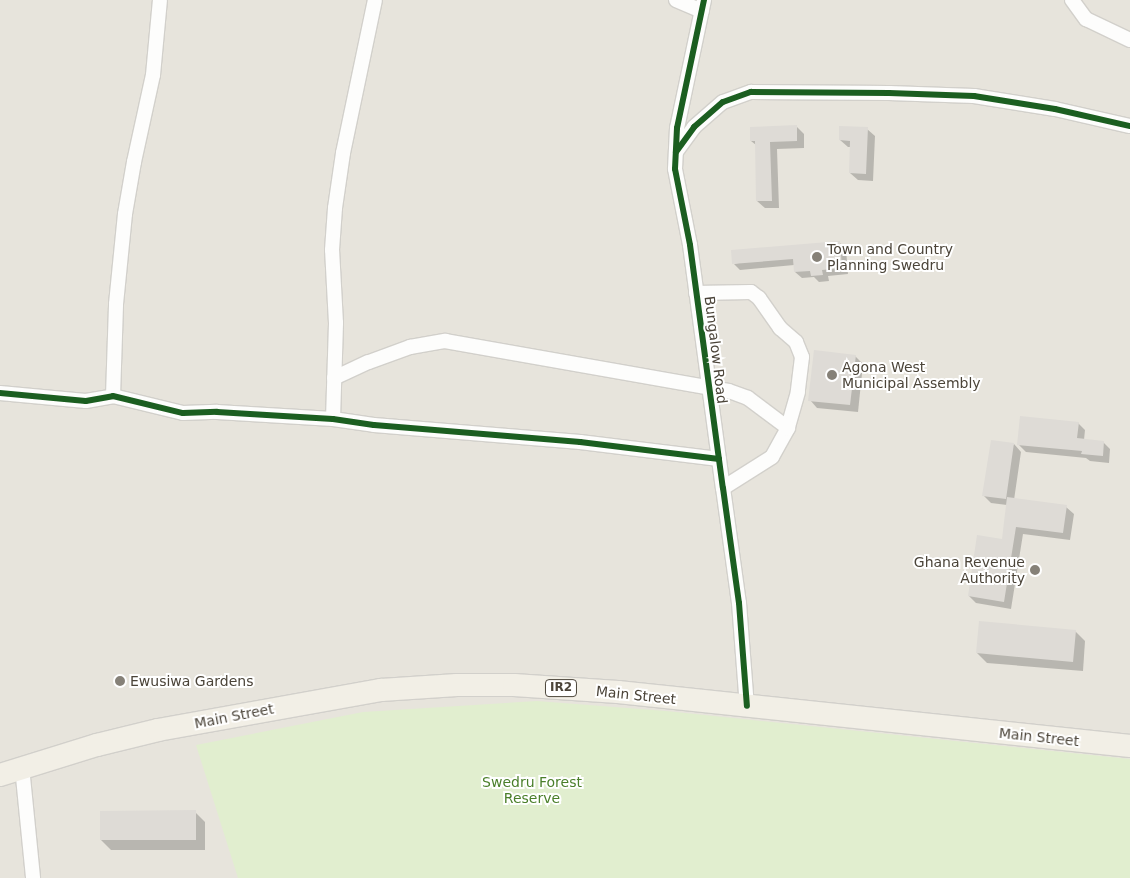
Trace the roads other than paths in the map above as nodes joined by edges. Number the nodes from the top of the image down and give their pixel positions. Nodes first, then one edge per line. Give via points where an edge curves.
1 (160, 0) edge
2 (375, 0) edge
3 (676, 0) edge
4 (1072, 0) edge
5 (703, 6) edge
6 (1130, 40) edge
7 (1130, 126) edge
8 (676, 152) junction
9 (696, 293) junction
10 (334, 378) junction
11 (708, 387) junction
12 (0, 393) edge
13 (112, 396) junction
14 (333, 419) junction
15 (788, 428) junction
16 (719, 459) junction
17 (723, 488) junction
18 (747, 706) junction
19 (1130, 746) edge
20 (22, 767) junction
21 (0, 775) edge
22 (33, 878) edge

1 - 13 street via 153,75 125,214 116,304
2 - 10 street via 343,153 335,208 332,250 336,323
3 - 5 street
4 - 6 street via 1086,19
5 - 8 street, Bungalow Road via 677,128
7 - 8 street via 974,96 751,92 723,102 694,127
8 - 9 street, Bungalow Road via 675,169 683,199
9 - 11 street, Bungalow Road
9 - 15 street via 751,292 760,298 780,328 796,342 802,357 798,392
10 - 11 street via 410,347 445,341
10 - 14 street
11 - 15 street via 748,398
11 - 16 street, Bungalow Road
12 - 13 street via 86,401
13 - 14 street via 183,414 216,412
14 - 16 street via 580,442
15 - 17 street via 772,457
16 - 17 street, Bungalow Road
17 - 18 street, Bungalow Road via 739,603
18 - 19 main road, Main Street / IR2
18 - 20 main road, Main Street / IR2 via 514,685 381,690 158,730 97,744
20 - 21 main road, Main Street / IR2
20 - 22 street

